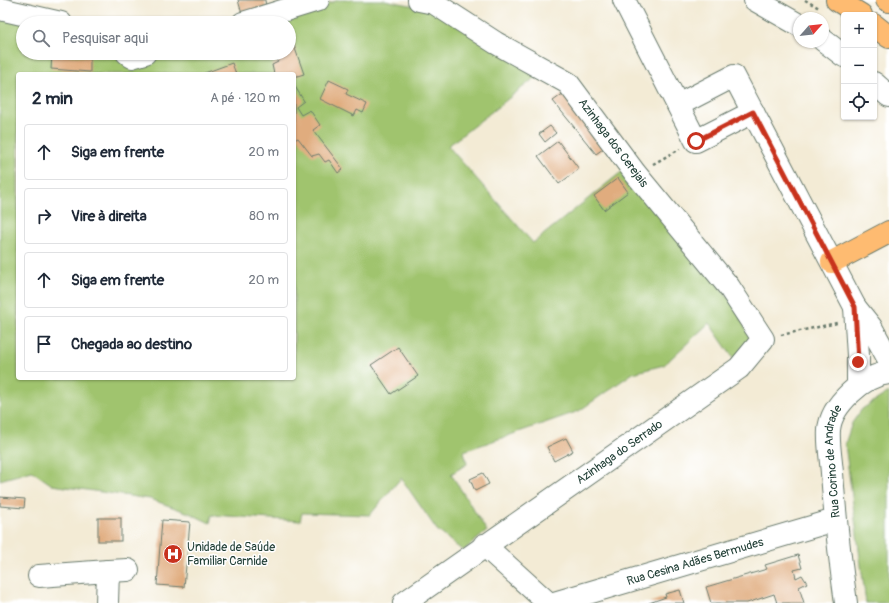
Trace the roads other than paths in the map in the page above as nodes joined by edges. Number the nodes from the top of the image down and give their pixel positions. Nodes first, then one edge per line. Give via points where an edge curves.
1 (318, 0) edge
2 (624, 0) edge
3 (755, 0) edge
4 (837, 0) edge
5 (430, 1) edge
6 (0, 9) edge
7 (856, 12) edge
8 (30, 16) edge
9 (266, 16) edge
10 (793, 22) edge
11 (877, 27) edge
12 (889, 37) edge
13 (829, 45) edge
14 (841, 54) edge
15 (875, 84) edge
16 (889, 96) edge
17 (678, 105) junction
18 (753, 112) junction
19 (889, 232) edge
20 (832, 262) junction
21 (848, 315) junction
22 (763, 339) joint
23 (889, 360) edge
24 (889, 373) edge
25 (858, 386) junction
26 (835, 520) junction
27 (484, 546) junction
28 (39, 576) dead end
29 (107, 603) edge
30 (404, 603) edge
31 (548, 603) edge
32 (554, 603) edge
33 (846, 603) edge

1 - 9 street
2 - 17 street
3 - 10 street
4 - 7 main road
5 - 22 street, Azinhaga dos Cerejais via 496,43 568,83 635,173 729,287
6 - 8 street
11 - 12 main road
13 - 14 street
15 - 16 street
17 - 18 street via 734,76
17 - 18 street via 696,141
18 - 20 street
19 - 20 main road
20 - 21 street
21 - 23 street via 871,327
21 - 25 street via 858,356
22 - 27 street, Azinhaga do Serrado via 739,368
24 - 25 street, Rua Corino de Andrade
25 - 26 street, Rua Corino de Andrade via 846,396 829,429
26 - 32 street, Rua Cesina Adães Bermudes
26 - 33 street, Rua Corino de Andrade
27 - 30 street, Azinhaga do Serrado
27 - 31 street
28 - 29 street via 118,570

